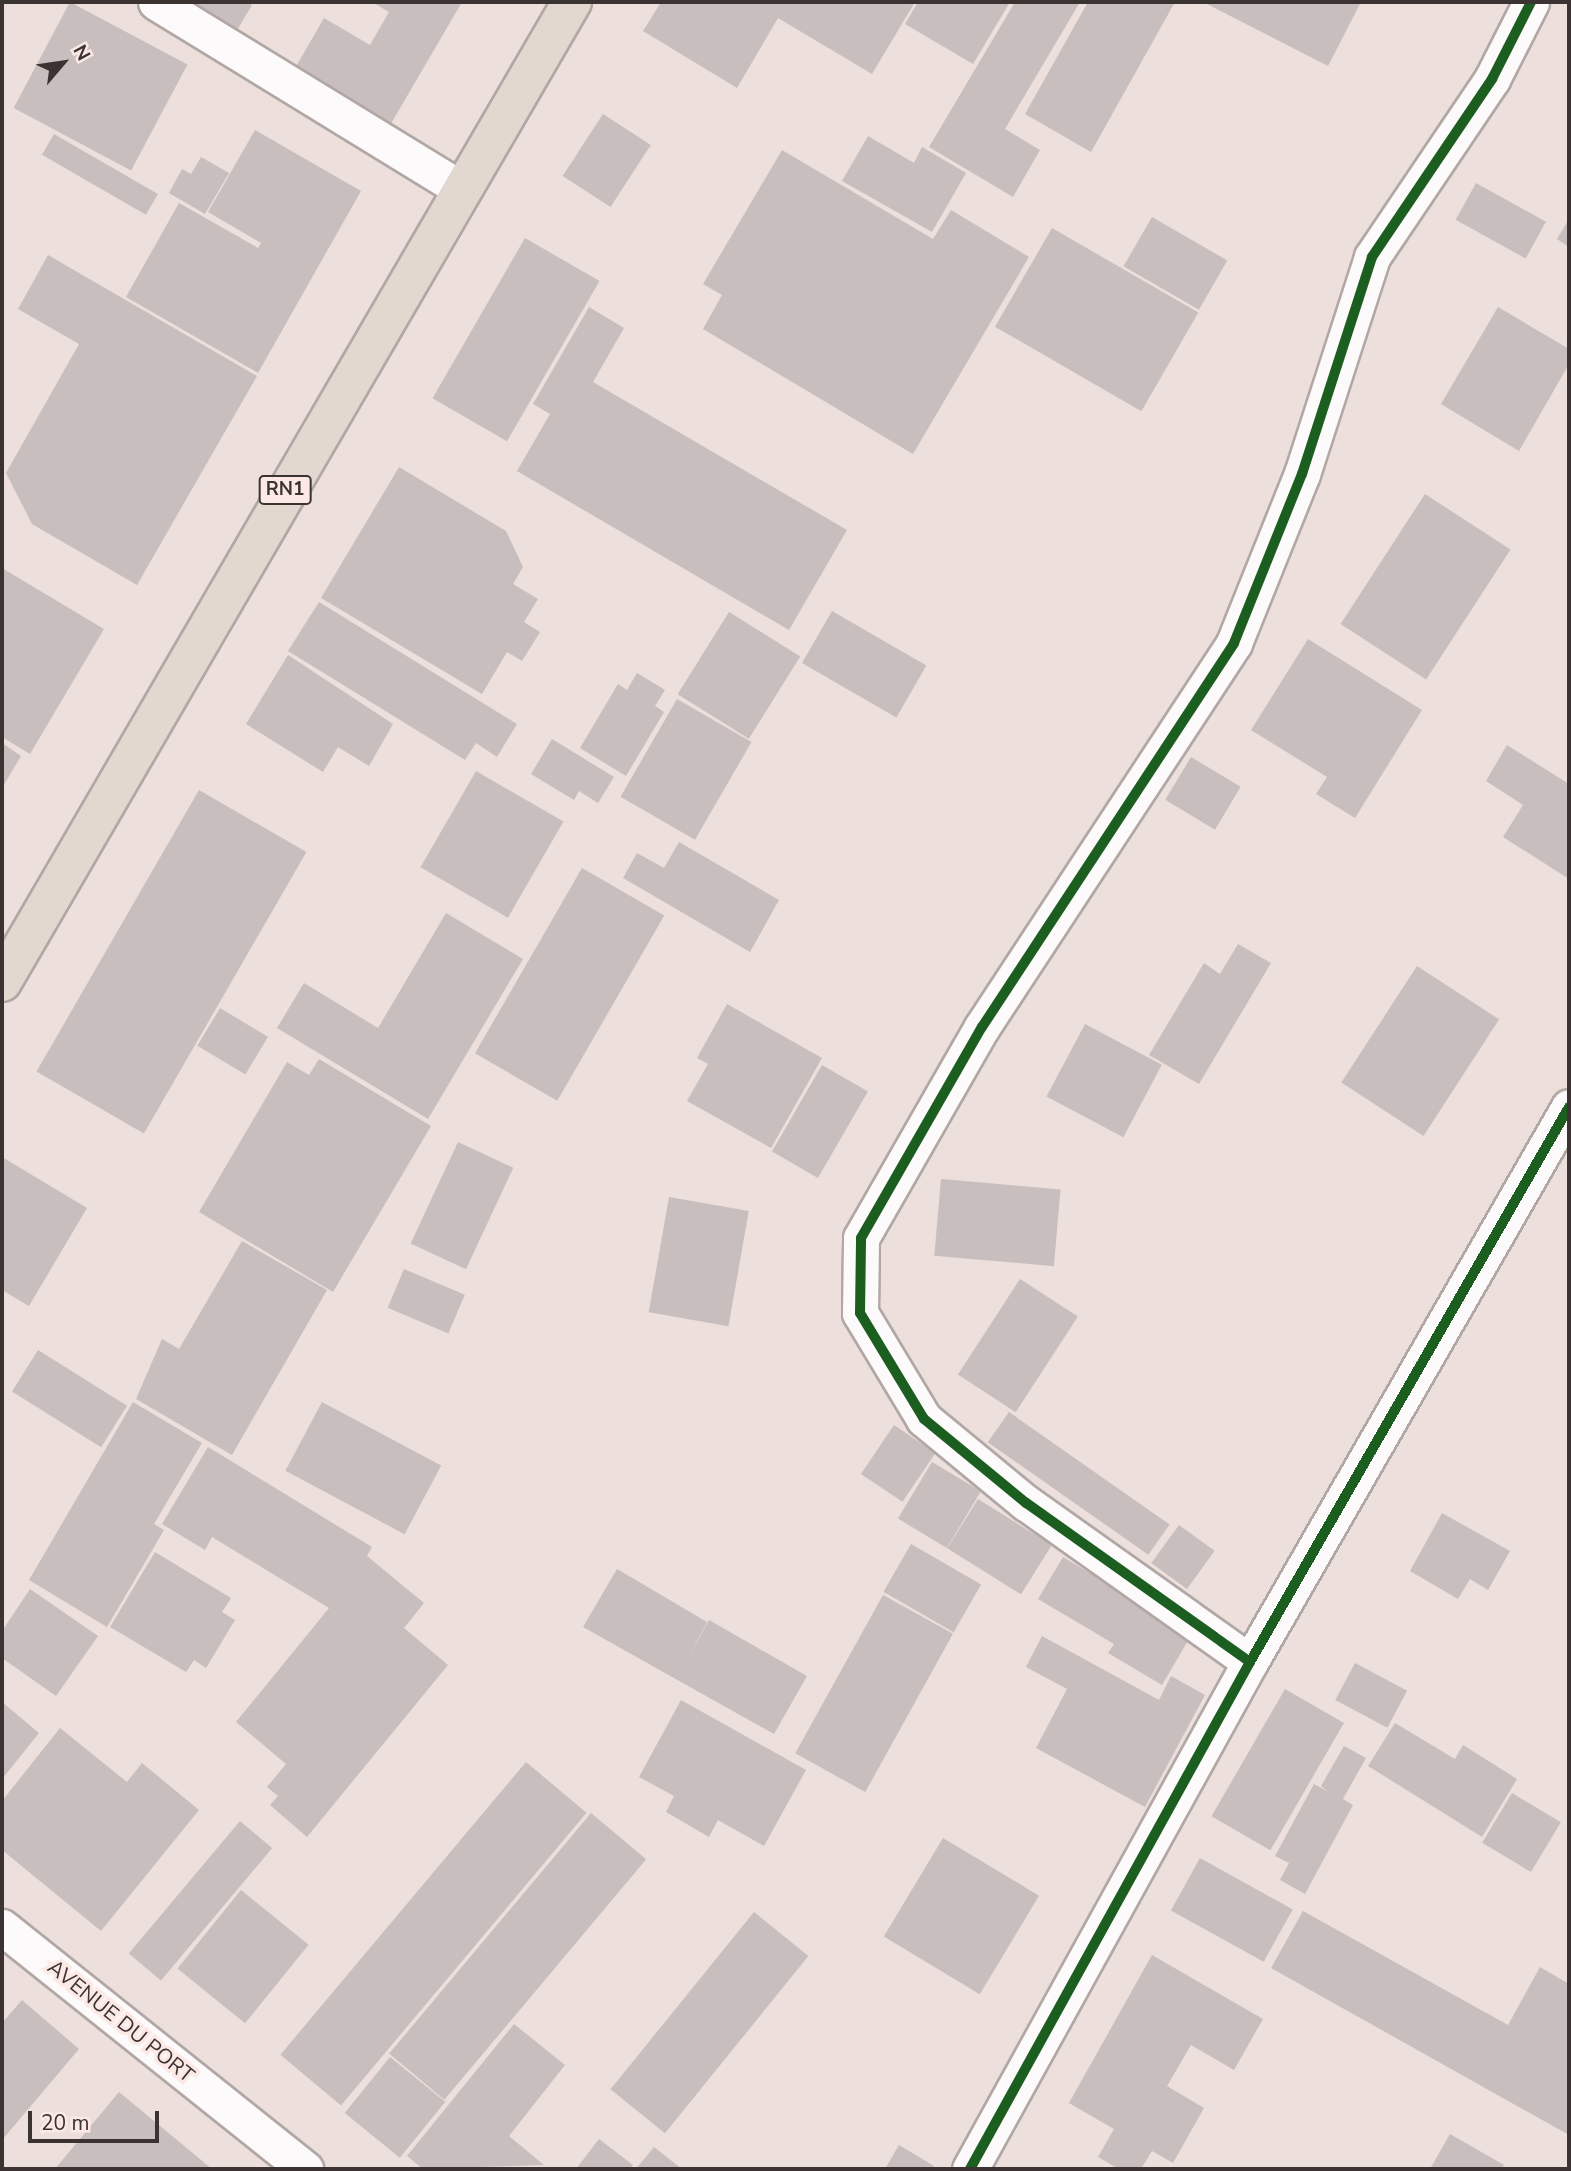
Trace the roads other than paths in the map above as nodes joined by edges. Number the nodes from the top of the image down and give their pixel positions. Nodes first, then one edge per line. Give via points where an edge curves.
1 (156, 2) edge
2 (572, 2) edge
3 (1531, 2) edge
4 (460, 188) junction
5 (2, 982) edge
6 (1569, 1107) edge
7 (1251, 1662) junction
8 (2, 1927) edge
9 (305, 2169) edge
10 (970, 2169) edge

1 - 4 street
2 - 4 highway, RN1
3 - 7 street via 1492,79 1372,257 1302,474 1234,643 982,1027 861,1238 860,1313 924,1419 1026,1503
4 - 5 highway, RN1
6 - 7 street
7 - 10 street
8 - 9 street, AVENUE DU PORT

